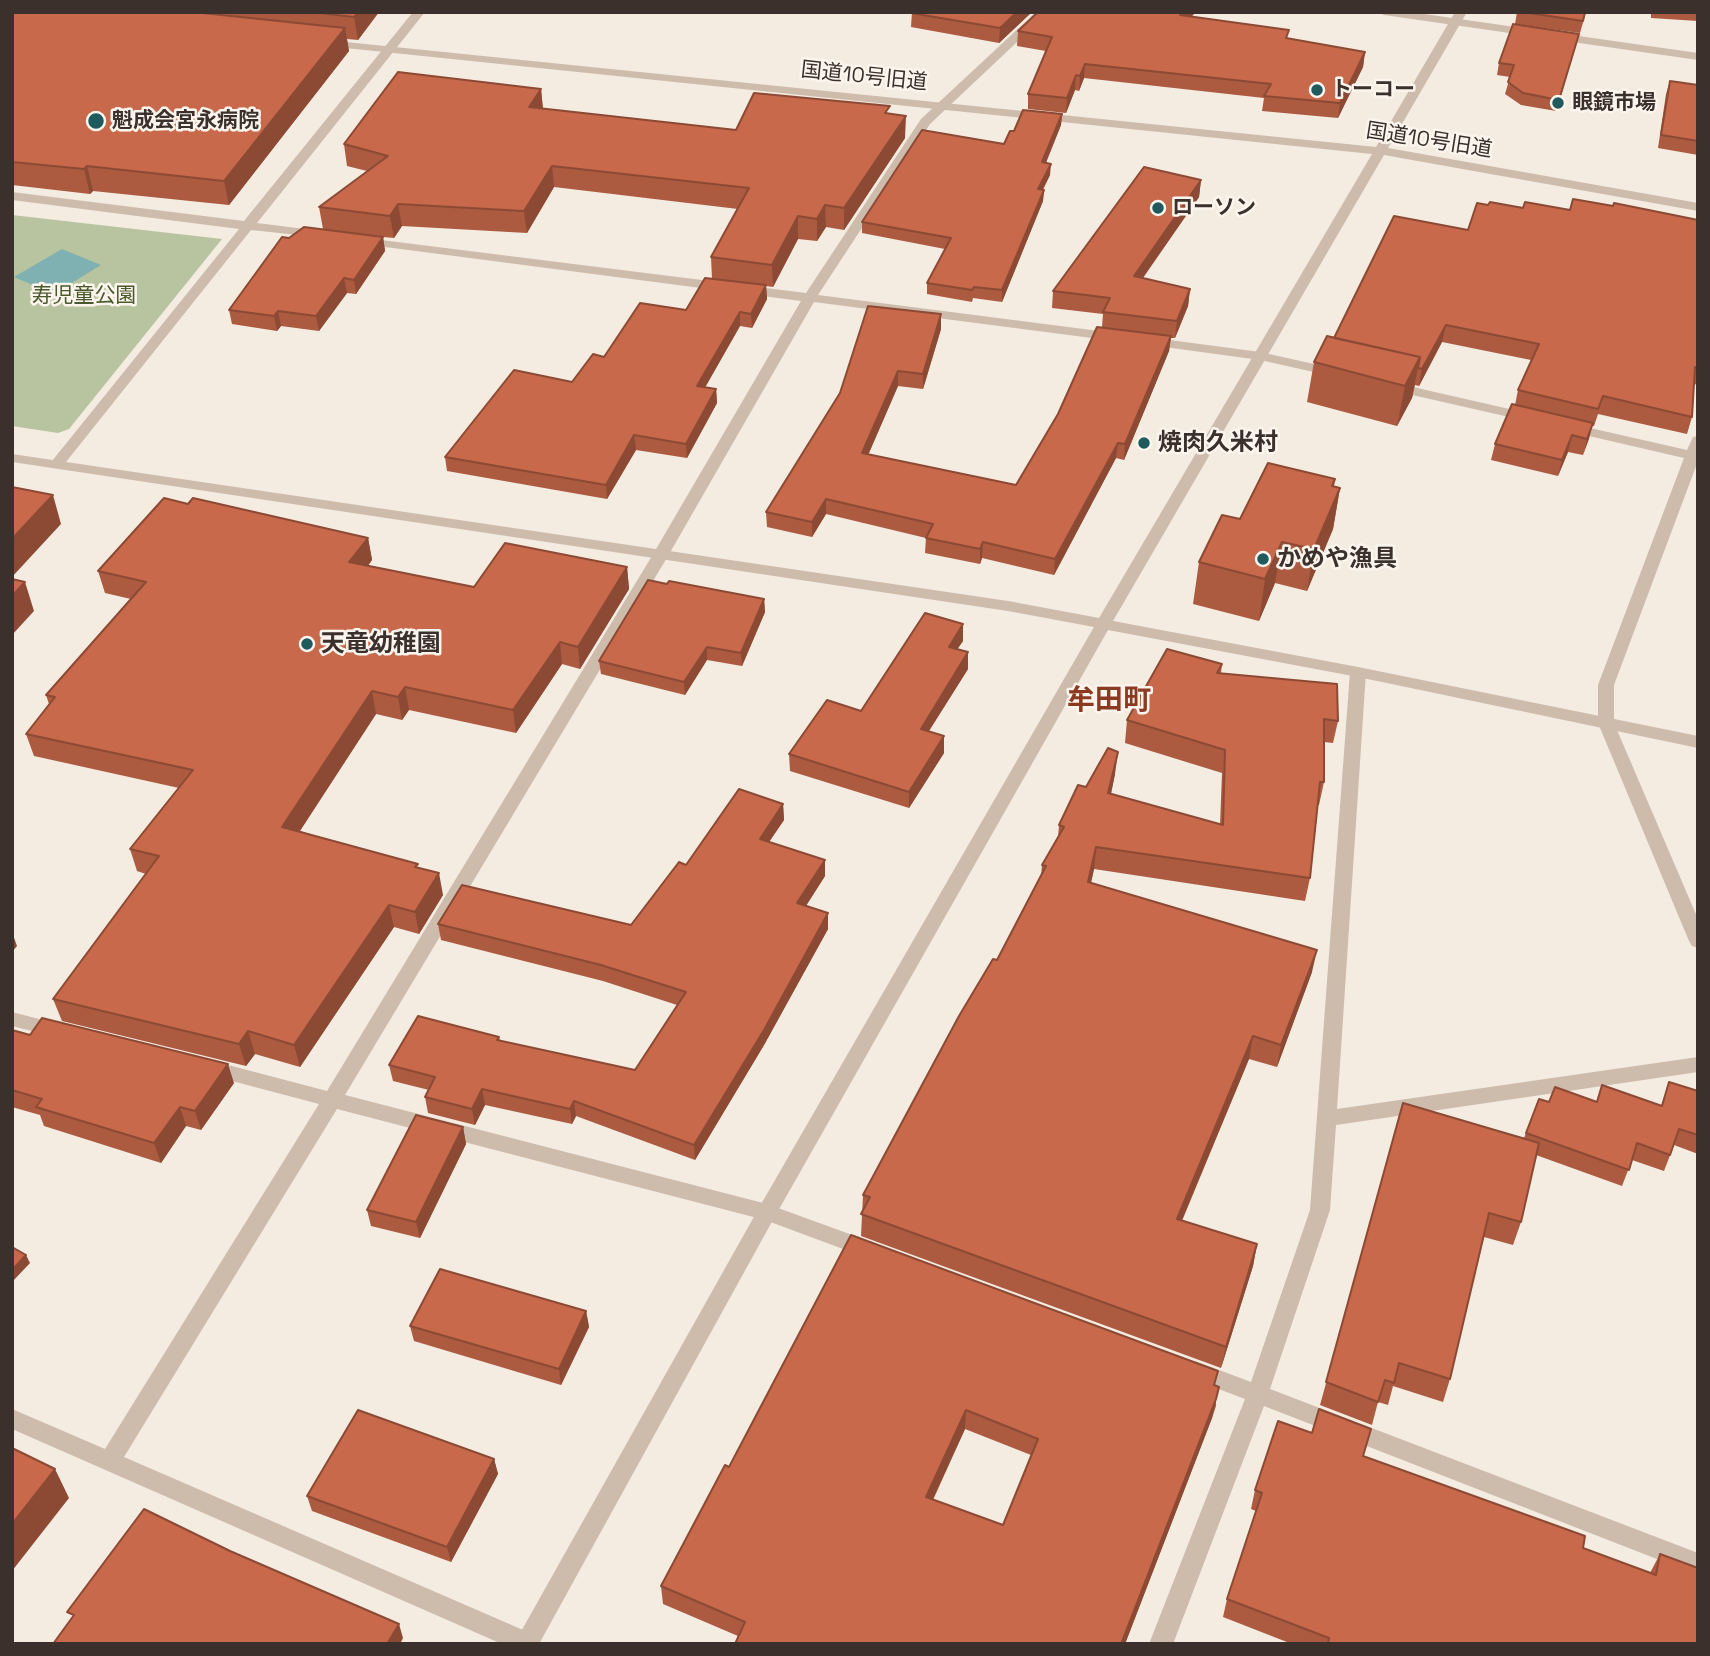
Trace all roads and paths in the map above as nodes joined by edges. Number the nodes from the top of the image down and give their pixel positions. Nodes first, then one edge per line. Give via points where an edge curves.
1 (419, 12) edge
2 (1044, 12) edge
3 (1384, 12) edge
4 (1459, 17) edge
5 (308, 41) edge
6 (389, 49) junction
7 (1698, 57) edge
8 (941, 104) junction
9 (1381, 151) junction
10 (12, 196) edge
11 (1698, 207) edge
12 (248, 225) junction
13 (810, 297) junction
14 (1260, 356) junction
15 (1356, 378) edge
16 (1382, 384) edge
17 (1696, 451) edge
18 (12, 458) edge
19 (57, 464) junction
20 (660, 556) junction
21 (1103, 625) junction
22 (1358, 672) junction
23 (1606, 723) junction
24 (1698, 742) edge
25 (1698, 941) edge
26 (12, 1019) edge
27 (79, 1036) edge
28 (186, 1062) edge
29 (1698, 1064) edge
30 (333, 1098) junction
31 (1328, 1118) junction
32 (767, 1212) junction
33 (891, 1258) edge
34 (1179, 1365) edge
35 (1258, 1394) junction
36 (12, 1419) edge
37 (110, 1461) junction
38 (1698, 1564) edge
39 (527, 1643) edge
40 (1161, 1644) edge

1 - 6 street
2 - 8 street
3 - 4 street
4 - 7 street
4 - 9 street
5 - 6 street, 国道10号旧道
6 - 8 street, 国道10号旧道
6 - 12 street
8 - 9 street, 国道10号旧道
8 - 13 street
9 - 11 street, 国道10号旧道
9 - 14 street
10 - 12 street
12 - 13 street
12 - 19 street
13 - 14 street
13 - 20 street
14 - 15 street
14 - 21 street
16 - 17 street
17 - 23 street via 1606,685
18 - 19 street
19 - 20 street
20 - 21 street via 1009,606
20 - 30 street
21 - 22 street
21 - 32 street
22 - 23 street
22 - 31 street
23 - 24 street
23 - 25 street
26 - 27 street
28 - 30 street
29 - 31 street
30 - 32 street
30 - 37 street
31 - 35 street via 1320,1210
32 - 33 street
32 - 39 street
34 - 35 street
35 - 38 street
35 - 40 street
36 - 37 street
37 - 39 street

